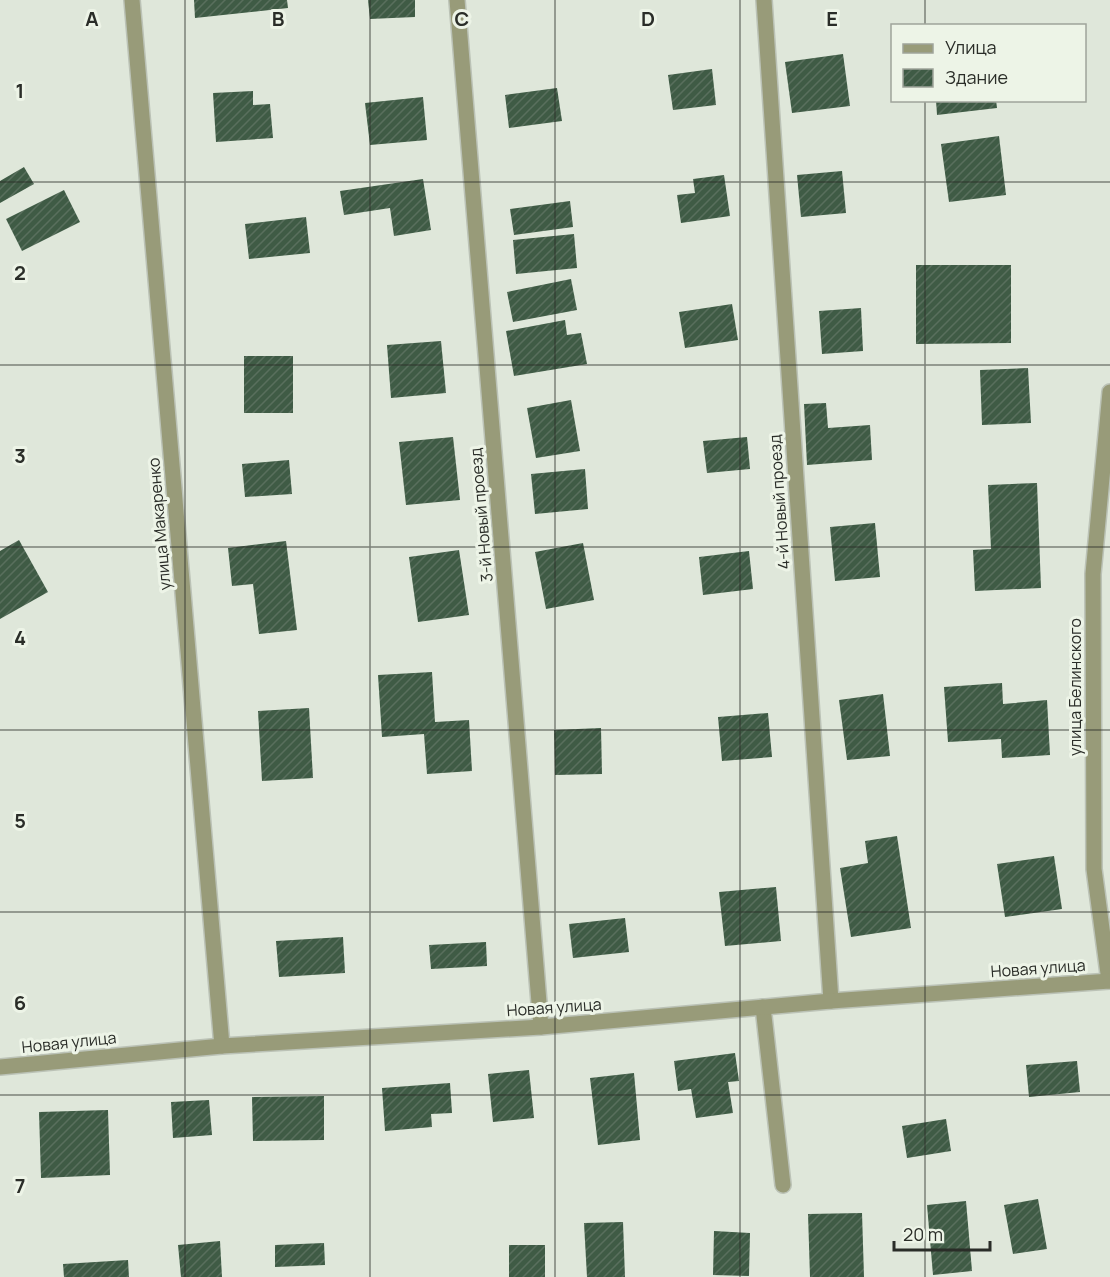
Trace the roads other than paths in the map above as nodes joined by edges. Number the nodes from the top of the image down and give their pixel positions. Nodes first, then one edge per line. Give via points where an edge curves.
1 (132, 0) edge
2 (457, 0) edge
3 (764, 0) edge
4 (1110, 392) edge
5 (1109, 981) edge
6 (831, 1001) junction
7 (763, 1007) junction
8 (541, 1027) junction
9 (222, 1046) junction
10 (0, 1067) edge
11 (783, 1185) dead end

1 - 9 street, улица Макаренко
2 - 8 street, 3-й Новый проезд
3 - 6 street, 4-й Новый проезд
4 - 5 street, улица Белинского via 1093,574 1094,869
5 - 6 street, Новая улица
6 - 7 street, Новая улица
7 - 8 street, Новая улица
7 - 11 street
8 - 9 street, Новая улица
9 - 10 street, Новая улица

